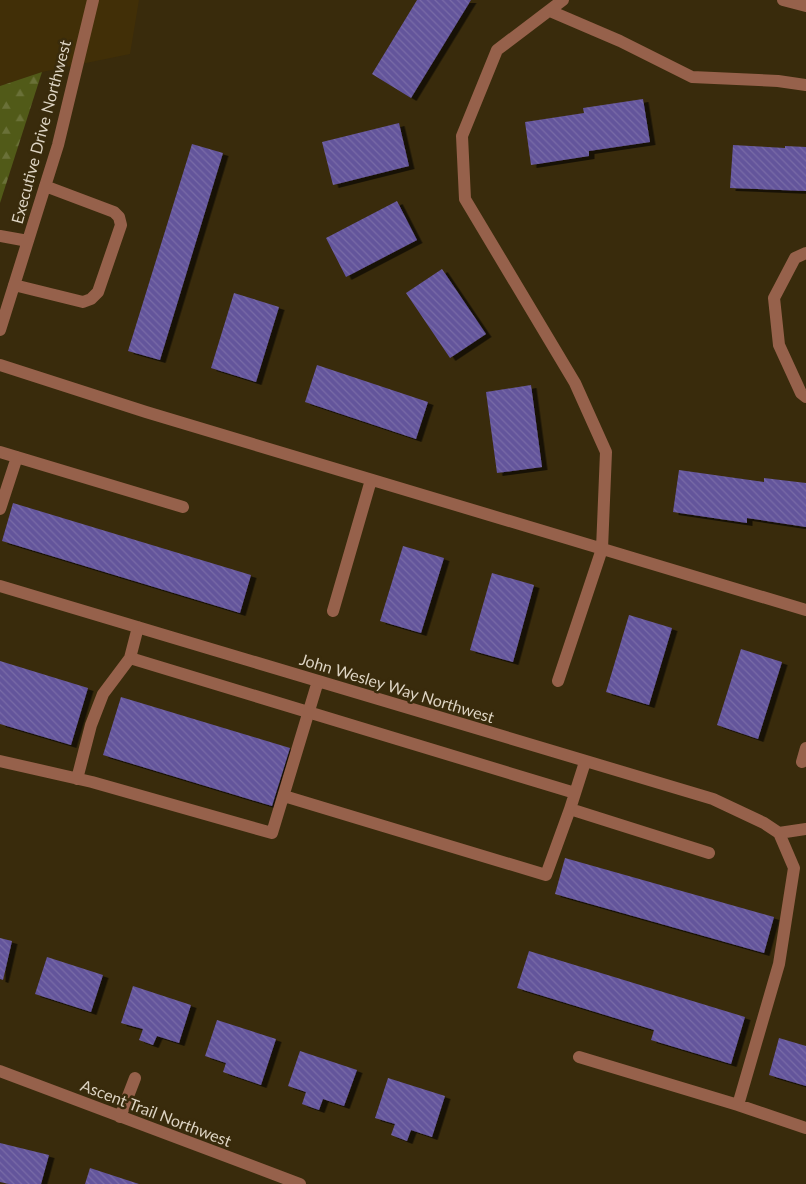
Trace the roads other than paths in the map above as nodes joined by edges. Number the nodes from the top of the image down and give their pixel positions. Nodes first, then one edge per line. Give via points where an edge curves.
1 (93, 0) edge
2 (564, 0) edge
3 (782, 0) edge
4 (806, 6) edge
5 (550, 11) junction
6 (806, 84) edge
7 (45, 186) junction
8 (0, 236) edge
9 (28, 242) junction
10 (806, 253) edge
11 (14, 285) junction
12 (0, 330) edge
13 (0, 365) edge
14 (806, 396) edge
15 (0, 452) edge
16 (17, 457) junction
17 (371, 480) junction
18 (182, 507) dead end
19 (0, 509) edge
20 (602, 549) junction
21 (0, 586) edge
22 (806, 610) edge
23 (333, 611) dead end
24 (138, 627) junction
25 (130, 658) junction
26 (318, 681) junction
27 (558, 681) dead end
28 (309, 713) junction
29 (806, 748) edge
30 (0, 761) edge
31 (585, 762) junction
32 (802, 762) dead end
33 (77, 779) junction
34 (575, 793) junction
35 (284, 796) junction
36 (570, 809) junction
37 (806, 829) edge
38 (779, 833) junction
39 (709, 853) dead end
40 (579, 1057) dead end
41 (0, 1071) edge
42 (135, 1078) dead end
43 (738, 1105) junction
44 (120, 1117) junction
45 (806, 1128) edge
46 (300, 1184) edge

1 - 7 street, Executive Drive Northwest
2 - 5 street
3 - 4 street
5 - 6 street via 692,76
5 - 20 street via 497,50 462,136 465,199 575,383 606,452
7 - 9 street, Executive Drive Northwest
7 - 11 street via 114,212 121,225 98,292 91,299 83,302
8 - 9 street
9 - 11 street, Executive Drive Northwest
10 - 14 street via 795,258 774,298 778,345 801,393
11 - 12 street, Executive Drive Northwest
13 - 17 street
15 - 16 street
16 - 18 street
16 - 19 street
17 - 20 street
17 - 23 street
20 - 22 street
20 - 27 street
21 - 24 street, John Wesley Way Northwest
24 - 25 street
24 - 26 street, John Wesley Way Northwest
25 - 28 street
25 - 33 street via 102,694
26 - 28 street
26 - 31 street, John Wesley Way Northwest
28 - 34 street
28 - 35 street
29 - 32 street
30 - 33 street
31 - 34 street
31 - 38 street, John Wesley Way Northwest via 713,799
33 - 35 street via 272,833
34 - 36 street
35 - 36 street via 546,874
36 - 39 street
37 - 38 street
38 - 43 street via 794,868 779,964
40 - 43 street
41 - 44 street, Ascent Trail Northwest
42 - 44 street
43 - 45 street
44 - 46 street, Ascent Trail Northwest

